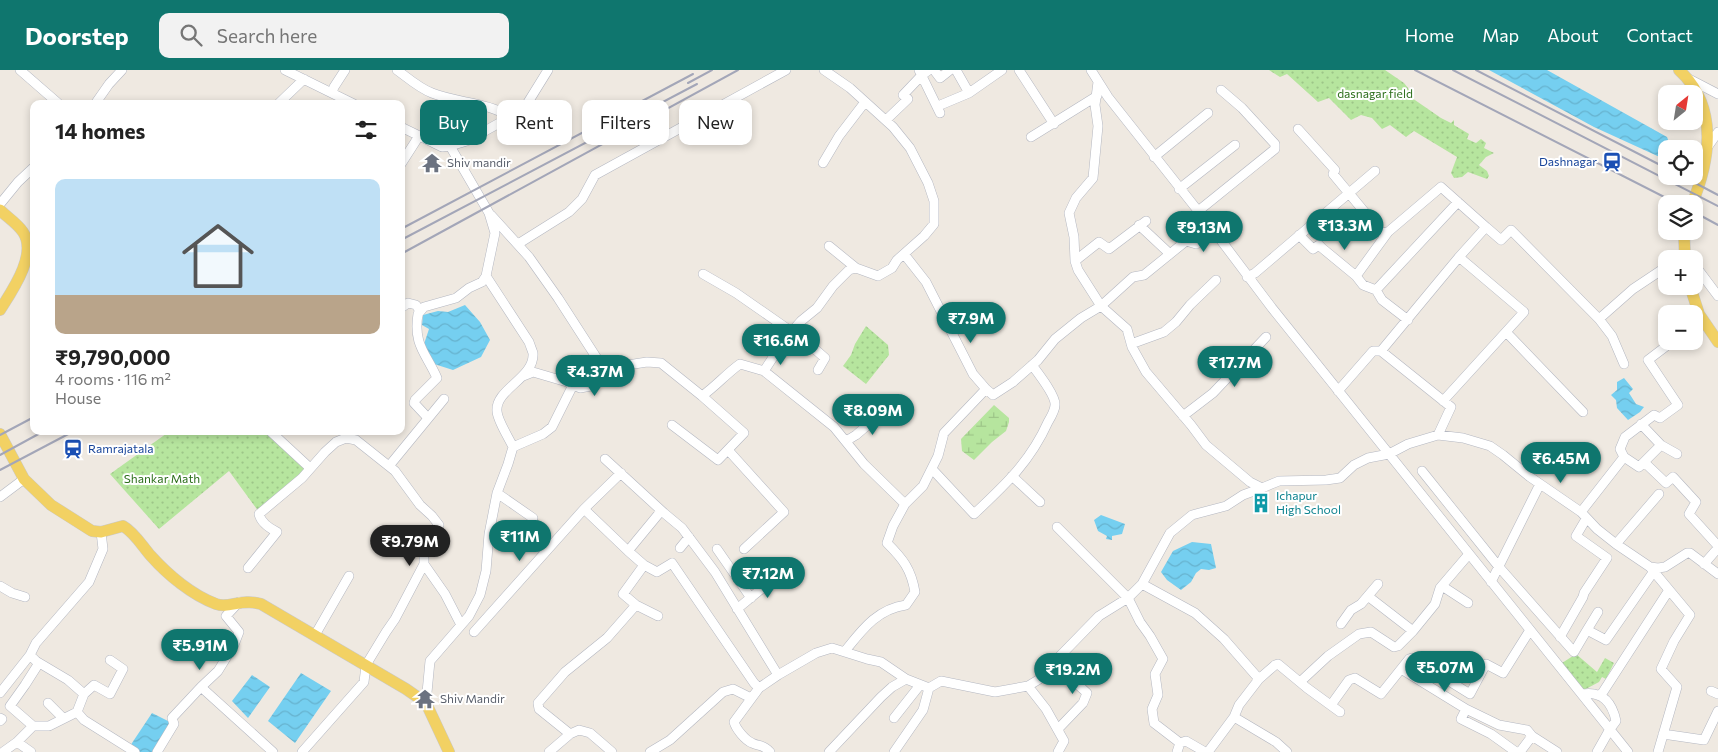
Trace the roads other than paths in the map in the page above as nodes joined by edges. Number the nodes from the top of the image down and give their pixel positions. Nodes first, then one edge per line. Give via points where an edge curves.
1 (20, 70) edge
2 (122, 70) edge
3 (285, 70) edge
4 (346, 70) edge
5 (397, 70) edge
6 (548, 70) edge
7 (786, 70) edge
8 (824, 70) edge
9 (934, 70) edge
10 (950, 70) edge
11 (956, 70) edge
12 (1002, 70) edge
13 (1019, 70) edge
14 (1091, 70) edge
15 (1678, 70) edge
16 (923, 72) edge
17 (304, 79) junction
18 (1689, 79) junction
19 (1098, 82) junction
20 (1221, 90) dead end
21 (969, 92) junction
22 (332, 93) junction
23 (1718, 94) edge
24 (1096, 96) junction
25 (54, 100) edge
26 (98, 100) edge
27 (282, 100) edge
28 (346, 100) edge
29 (529, 100) edge
30 (865, 102) junction
31 (497, 110) edge
32 (1208, 114) dead end
33 (886, 120) junction
34 (497, 124) edge
35 (1054, 124) junction
36 (1298, 128) dead end
37 (405, 129) edge
38 (1718, 132) edge
39 (419, 136) junction
40 (1032, 137) dead end
41 (1235, 145) dead end
42 (450, 146) junction
43 (1714, 147) edge
44 (1154, 157) junction
45 (405, 158) edge
46 (822, 163) dead end
47 (30, 171) edge
48 (1375, 171) dead end
49 (1179, 189) junction
50 (1349, 194) junction
51 (1695, 195) edge
52 (1458, 202) junction
53 (0, 204) edge
54 (485, 207) junction
55 (0, 210) edge
56 (1197, 212) junction
57 (1486, 227) junction
58 (1214, 231) junction
59 (1388, 232) junction
60 (1299, 235) junction
61 (518, 244) junction
62 (829, 246) dead end
63 (904, 254) junction
64 (1170, 254) junction
65 (1459, 257) junction
66 (1075, 260) junction
67 (29, 264) edge
68 (856, 268) junction
69 (1658, 272) edge
70 (704, 274) dead end
71 (486, 276) junction
72 (1247, 276) junction
73 (1356, 276) junction
74 (1703, 276) edge
75 (1216, 280) dead end
76 (1376, 290) junction
77 (1718, 296) edge
78 (405, 305) edge
79 (1101, 306) junction
80 (0, 310) edge
81 (420, 310) junction
82 (1599, 318) junction
83 (1408, 320) junction
84 (1703, 327) edge
85 (793, 331) junction
86 (1506, 332) junction
87 (1266, 337) dead end
88 (1718, 342) edge
89 (1131, 344) junction
90 (1661, 350) edge
91 (1381, 351) junction
92 (1624, 364) dead end
93 (1032, 365) junction
94 (818, 370) dead end
95 (764, 371) junction
96 (606, 374) junction
97 (523, 376) junction
98 (573, 385) junction
99 (986, 389) junction
100 (1338, 391) junction
101 (702, 396) junction
102 (444, 399) dead end
103 (1444, 401) junction
104 (885, 410) dead end
105 (1583, 412) dead end
106 (1183, 416) junction
107 (428, 418) junction
108 (1641, 424) junction
109 (672, 425) dead end
110 (0, 434) edge
111 (274, 435) edge
112 (1438, 435) junction
113 (846, 441) junction
114 (1661, 445) junction
115 (513, 447) junction
116 (728, 450) junction
117 (1388, 454) junction
118 (1677, 454) dead end
119 (1624, 457) junction
120 (605, 459) dead end
121 (1644, 462) junction
122 (389, 466) junction
123 (310, 468) junction
124 (932, 470) junction
125 (1422, 471) dead end
126 (621, 473) junction
127 (1012, 476) junction
128 (24, 479) junction
129 (1540, 484) junction
130 (1262, 488) junction
131 (497, 493) junction
132 (1659, 494) dead end
133 (0, 497) edge
134 (1040, 502) dead end
135 (905, 504) junction
136 (584, 509) junction
137 (661, 511) junction
138 (1584, 515) junction
139 (533, 518) dead end
140 (1057, 527) dead end
141 (101, 532) junction
142 (689, 537) junction
143 (1616, 544) junction
144 (1718, 547) edge
145 (680, 548) dead end
146 (717, 549) dead end
147 (744, 549) dead end
148 (628, 551) junction
149 (1469, 554) junction
150 (424, 564) junction
151 (644, 564) junction
152 (1704, 564) junction
153 (1499, 567) junction
154 (248, 568) dead end
155 (1652, 569) junction
156 (783, 571) dead end
157 (1718, 574) edge
158 (349, 576) dead end
159 (1492, 582) junction
160 (1142, 584) junction
161 (1378, 584) dead end
162 (0, 586) edge
163 (1442, 586) junction
164 (1670, 590) junction
165 (25, 597) dead end
166 (1369, 597) junction
167 (751, 598) junction
168 (1128, 598) junction
169 (240, 602) junction
170 (1468, 603) dead end
171 (636, 605) junction
172 (737, 609) junction
173 (1598, 612) dead end
174 (658, 616) dead end
175 (1341, 624) dead end
176 (461, 625) junction
177 (1530, 630) junction
178 (1587, 630) junction
179 (1413, 631) junction
180 (474, 632) dead end
181 (315, 635) junction
182 (1560, 637) junction
183 (844, 651) junction
184 (30, 655) junction
185 (110, 660) dead end
186 (39, 663) junction
187 (1054, 664) junction
188 (366, 665) junction
189 (1401, 670) junction
190 (778, 675) junction
191 (906, 679) junction
192 (1259, 679) junction
193 (1300, 682) junction
194 (920, 685) junction
195 (201, 686) junction
196 (1028, 686) junction
197 (759, 688) junction
198 (929, 688) junction
199 (0, 693) edge
200 (84, 694) junction
201 (1582, 694) junction
202 (1601, 695) junction
203 (750, 698) junction
204 (48, 703) dead end
205 (426, 703) junction
206 (1331, 705) junction
207 (1466, 709) junction
208 (1718, 711) edge
209 (77, 712) junction
210 (1340, 712) dead end
211 (1234, 717) junction
212 (62, 718) junction
213 (894, 718) dead end
214 (33, 726) junction
215 (1058, 729) junction
216 (1610, 729) junction
217 (570, 734) junction
218 (1663, 734) junction
219 (1532, 736) junction
220 (17, 742) junction
221 (1180, 743) junction
222 (3, 748) edge
223 (447, 751) edge
224 (31, 752) edge
225 (135, 752) edge
226 (157, 752) edge
227 (273, 752) edge
228 (302, 752) edge
229 (549, 752) edge
230 (612, 752) edge
231 (650, 752) edge
232 (770, 752) edge
233 (829, 752) edge
234 (894, 752) edge
235 (1058, 752) edge
236 (1177, 752) edge
237 (1207, 752) edge
238 (1287, 752) edge
239 (1516, 752) edge
240 (1520, 752) edge
241 (1557, 752) edge
242 (1597, 752) edge
243 (1628, 752) edge
244 (1658, 752) edge

1 - 25 street
2 - 26 street
3 - 17 street
4 - 22 street
5 - 31 street via 433,94
6 - 29 street
7 - 61 street via 595,175 582,198 569,212
8 - 30 street
9 - 10 street via 940,78
11 - 21 street
12 - 21 street
13 - 35 street
14 - 19 street
15 - 18 main road
16 - 21 street via 939,110
16 - 33 street via 903,95 908,99
17 - 22 street
17 - 27 street
18 - 23 street
18 - 43 main road via 1704,108
19 - 24 street
19 - 44 street
20 - 56 street via 1275,144 1275,149
22 - 28 street
24 - 35 street
24 - 66 street via 1098,126 1093,178 1076,198 1069,213
30 - 33 street
30 - 46 street
32 - 44 street
33 - 63 street via 910,148 934,201 934,224
34 - 42 street via 467,141
35 - 40 street
36 - 50 street via 1335,170 1332,174
37 - 39 street
38 - 43 street
39 - 42 street via 442,147
39 - 45 street
41 - 49 street
42 - 54 street
43 - 51 main road
44 - 49 street
47 - 53 street
48 - 50 street
49 - 56 street
50 - 59 street via 1382,233
50 - 60 street
52 - 57 street
52 - 59 street via 1441,187
52 - 76 street
54 - 61 street
54 - 71 street via 495,233
55 - 67 main road via 24,233
56 - 58 street
57 - 65 street
57 - 82 street via 1501,240 1511,230
58 - 64 street via 1196,244 1186,241
58 - 72 street
59 - 73 street
60 - 72 street via 1255,273
60 - 73 street via 1313,249 1318,245
61 - 96 street via 558,298
62 - 68 street
63 - 68 street via 892,268 878,276
63 - 99 street via 926,282 973,374
64 - 66 street via 1143,223 1108,249 1099,242
64 - 79 street via 1144,275 1133,277
65 - 83 street
65 - 86 street via 1524,312
66 - 79 street
67 - 80 main road
68 - 85 street via 849,270 833,286 817,308
69 - 82 street
70 - 85 street
71 - 81 street via 456,298
71 - 97 street via 529,342 533,354
72 - 100 street
73 - 76 street via 1363,284
74 - 77 street
75 - 89 street via 1164,332
76 - 83 street via 1382,300
78 - 81 street via 413,303
79 - 89 street via 1127,329
79 - 93 street via 1055,339
81 - 107 street via 416,323 420,347 437,378 414,403
82 - 92 street via 1612,336
83 - 91 street
84 - 88 main road
85 - 94 street via 825,358
85 - 95 street
86 - 103 street
86 - 105 street
87 - 106 street via 1213,393
89 - 106 street via 1146,372
90 - 108 street via 1648,360 1678,405 1660,418 1654,415
91 - 100 street via 1373,351
91 - 103 street
93 - 99 street via 993,395
93 - 127 street via 1056,406 1031,456
95 - 101 street via 740,364
95 - 113 street via 834,426
96 - 98 street via 591,386 580,388
96 - 101 street via 632,363 661,363
97 - 98 street via 533,372
97 - 115 street via 499,400 496,412
98 - 115 street via 552,427
99 - 124 street via 944,433
100 - 117 street
101 - 116 street via 744,433
102 - 107 street
103 - 112 street via 1451,407
104 - 113 street
106 - 130 street via 1206,445 1250,482
107 - 122 street
108 - 114 street
108 - 119 street via 1625,437 1620,450
109 - 116 street via 718,460
110 - 128 main road
111 - 123 street
112 - 117 street
112 - 129 street via 1490,446
113 - 135 street via 864,464
114 - 118 street
114 - 121 street
115 - 131 street
116 - 147 street via 784,512
117 - 130 street via 1354,465 1340,478 1279,481
117 - 149 street
119 - 121 street via 1638,467
119 - 138 street
120 - 126 street
121 - 144 street via 1666,483 1672,477 1696,502 1689,514
122 - 123 street via 356,440 346,438 336,442
122 - 150 street via 439,525 424,556
123 - 154 street via 259,514 260,519 277,532
124 - 127 street via 974,514
124 - 135 street via 923,486
125 - 153 street
126 - 136 street
126 - 137 street
127 - 134 street
128 - 133 street
128 - 141 main road via 51,505 88,529
129 - 138 street
129 - 153 street
130 - 160 street via 1226,506 1192,515 1170,533
131 - 139 street
131 - 176 street via 480,595
132 - 143 street
135 - 183 street via 892,526 887,543 904,559 915,592 906,605 896,606 876,616
136 - 148 street
136 - 180 street
137 - 142 street
137 - 148 street
138 - 143 street
138 - 182 street via 1576,536 1607,558
140 - 168 street
141 - 169 main road via 123,526 174,578 205,599 226,606
141 - 184 street via 103,549 89,582 36,643
142 - 145 street
142 - 172 street
143 - 155 street
144 - 152 street
146 - 167 street
148 - 151 street
149 - 159 street
149 - 163 street
150 - 176 street
150 - 188 street via 395,620
151 - 171 street via 623,594
151 - 197 street via 657,572 672,563
152 - 155 street via 1687,553 1665,567
152 - 157 street
153 - 159 street
153 - 182 street
155 - 164 street
155 - 178 street via 1606,640
156 - 167 street
158 - 181 street
159 - 177 street
160 - 168 street
160 - 192 street via 1195,613 1224,639
161 - 166 street
162 - 165 street
163 - 170 street
163 - 179 street via 1435,604
164 - 202 street
164 - 218 street via 1690,615 1661,669 1677,687
166 - 175 street via 1351,610
166 - 179 street
167 - 172 street
168 - 187 street via 1099,616
168 - 221 street via 1163,659 1155,674 1158,695 1152,709 1154,723
169 - 181 main road via 260,604
169 - 195 street via 226,616 239,632 234,645 218,671
171 - 174 street
171 - 217 street via 607,638 565,672 538,703 539,709
172 - 190 street
173 - 178 street
176 - 205 street via 430,661
177 - 189 street via 1503,673 1486,664 1470,694 1412,658
177 - 201 street
178 - 182 street via 1574,652
179 - 193 street via 1394,647 1371,632 1359,634
181 - 188 main road
183 - 190 street via 832,648 816,652
183 - 191 street via 881,662
184 - 186 street
184 - 199 street
185 - 200 street via 123,669 110,694 94,685
186 - 200 street
186 - 214 street via 10,706
187 - 196 street via 1043,677
187 - 215 street via 1088,693 1083,703
188 - 205 main road
188 - 228 street via 364,682
189 - 206 street via 1381,694 1355,678 1349,680
189 - 207 street
190 - 197 street
191 - 194 street
191 - 233 street via 881,697
192 - 193 street via 1278,664
192 - 211 street
193 - 206 street
194 - 198 street
194 - 213 street
195 - 226 street via 172,718 174,724
195 - 227 street
196 - 198 street via 995,692 941,681
196 - 215 street
197 - 203 street
198 - 234 street via 923,710
200 - 209 street
201 - 202 street via 1592,692
201 - 216 street
202 - 216 street via 1614,712 1616,721
203 - 231 street via 733,689 723,692 670,740
203 - 232 street via 734,724 750,742 764,746
204 - 212 street
205 - 223 main road
206 - 210 street
207 - 219 street via 1499,724 1527,730
207 - 239 street via 1461,720
208 - 218 street via 1704,740
209 - 212 street
209 - 225 street via 84,720
211 - 237 street
211 - 238 street
212 - 214 street via 49,726
214 - 220 street
215 - 235 street via 1064,741
216 - 242 street
216 - 243 street
217 - 229 street
217 - 230 street via 579,730 590,733
218 - 244 street
219 - 240 street
219 - 241 street
220 - 222 street
220 - 224 street
221 - 236 street
221 - 237 street via 1186,742

